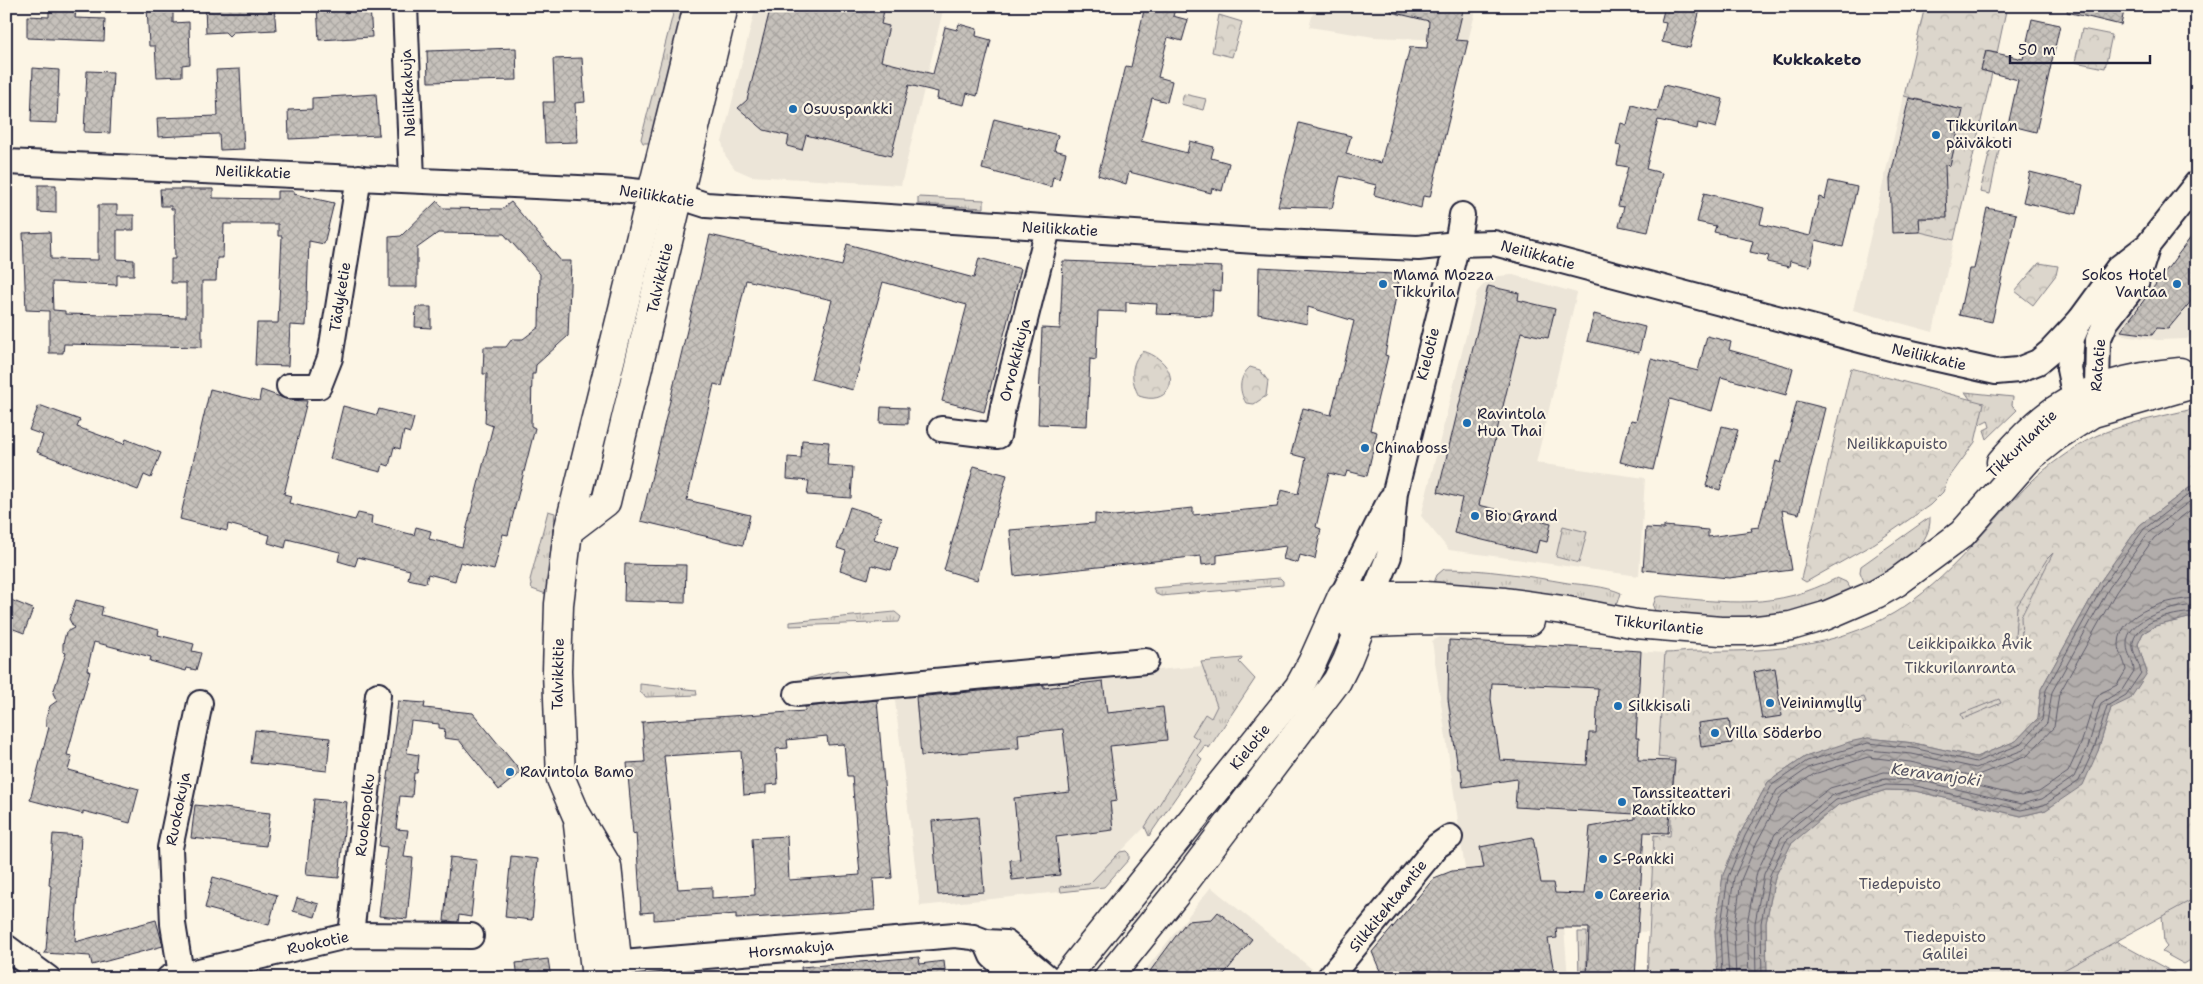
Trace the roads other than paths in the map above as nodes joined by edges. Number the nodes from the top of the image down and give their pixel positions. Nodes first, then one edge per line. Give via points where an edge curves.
1 (404, 6) edge
2 (698, 6) edge
3 (724, 6) edge
4 (6, 162) edge
5 (359, 177) junction
6 (412, 179) junction
7 (2197, 182) edge
8 (665, 195) junction
9 (1462, 215) dead end
10 (1048, 229) junction
11 (1457, 244) junction
12 (2148, 245) junction
13 (2080, 320) junction
14 (2197, 370) edge
15 (2197, 383) edge
16 (288, 386) dead end
17 (2088, 400) junction
18 (941, 429) dead end
19 (1394, 492) junction
20 (1342, 596) junction
21 (1373, 596) junction
22 (1599, 618) junction
23 (1364, 623) junction
24 (1329, 624) junction
25 (1146, 661) dead end
26 (797, 694) dead end
27 (378, 695) dead end
28 (200, 703) dead end
29 (1450, 837) dead end
30 (351, 934) junction
31 (471, 936) dead end
32 (986, 942) junction
33 (6, 947) edge
34 (607, 971) edge
35 (175, 976) edge
36 (48, 978) edge
37 (1018, 978) edge
38 (1048, 978) edge
39 (1065, 978) edge
40 (1108, 978) edge
41 (1329, 978) edge

1 - 6 street, Neilikkakuja
2 - 8 main road, Talvikkitie
3 - 8 main road, Talvikkitie
4 - 5 street, Neilikkatie
5 - 6 street, Neilikkatie
5 - 16 street, Tädyketie via 330,358 319,386
6 - 8 street, Neilikkatie
7 - 12 street, Ratatie
8 - 10 street, Neilikkatie via 706,205
8 - 34 main road, Talvikkitie via 568,531 559,604 558,738 561,778 576,814 607,866
9 - 11 street, Kielotie
10 - 11 street, Neilikkatie via 1418,248
10 - 18 street, Orvokkikuja via 998,436
11 - 13 street, Neilikkatie via 1494,243 1894,349 1996,372 2018,370 2041,360
11 - 19 street, Kielotie
12 - 13 street, Ratatie via 2118,268
12 - 17 street, Ratatie via 2136,283 2101,330
13 - 17 street, Ratatie via 2072,338 2069,369
14 - 17 main road, Tikkurilantie via 2144,377
15 - 17 main road, Tikkurilantie
17 - 22 main road, Tikkurilantie via 2056,437 2029,458 1962,534 1876,594 1825,616 1791,626 1721,631
19 - 20 street, Kielotie
19 - 21 street, Kielotie via 1389,556
20 - 21 main road, Tikkurilantie
20 - 24 main road, Kielotie
21 - 22 main road, Tikkurilantie via 1505,602
21 - 23 main road, Kielotie
22 - 23 main road, Tikkurilantie via 1540,622 1425,620
23 - 24 main road, Tikkurilantie
23 - 40 main road, Kielotie via 1337,681
24 - 39 main road, Kielotie via 1299,687
25 - 26 street
27 - 30 street, Ruokopolku
28 - 35 street, Ruokokuja via 170,848
29 - 41 street, Silkkitehtaantie via 1431,852
30 - 31 street, Ruokotie
30 - 35 street, Ruokotie
32 - 34 street, Horsmakuja via 955,935
32 - 37 street via 992,956
32 - 38 street, Horsmakuja via 1006,943
33 - 36 street

